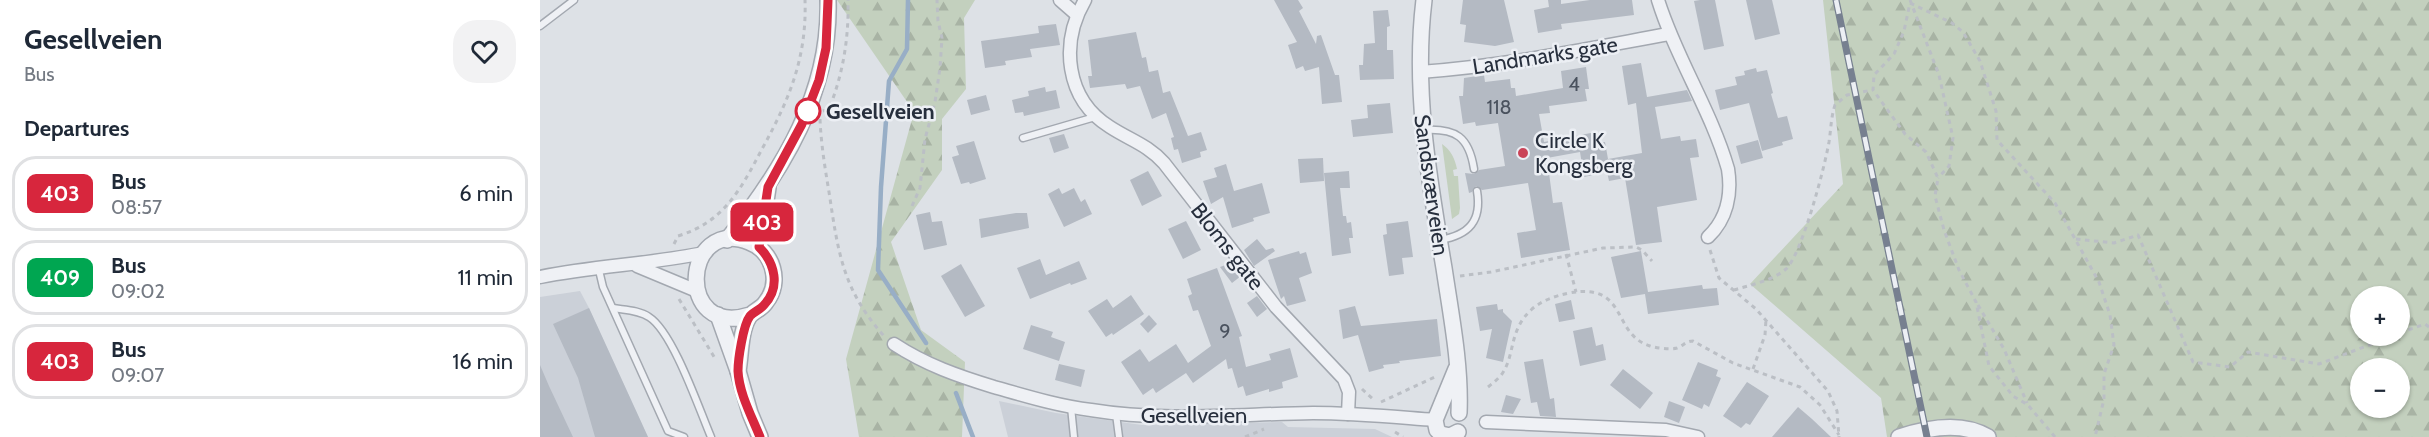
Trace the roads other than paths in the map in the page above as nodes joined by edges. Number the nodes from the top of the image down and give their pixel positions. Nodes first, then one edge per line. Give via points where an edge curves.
1 (574, 0) edge
2 (828, 0) edge
3 (1060, 0) edge
4 (1085, 0) edge
5 (1424, 0) edge
6 (1658, 0) edge
7 (1077, 14) junction
8 (540, 26) edge
9 (1669, 34) junction
10 (1420, 72) junction
11 (1096, 117) junction
12 (1423, 130) junction
13 (1023, 138) dead end
14 (1474, 170) dead end
15 (768, 187) junction
16 (1477, 191) dead end
17 (1708, 237) road end
18 (728, 240) junction
19 (1439, 240) junction
20 (759, 247) junction
21 (704, 253) junction
22 (636, 265) junction
23 (598, 266) junction
24 (540, 277) edge
25 (697, 291) junction
26 (613, 308) junction
27 (718, 315) junction
28 (750, 315) junction
29 (894, 344) road end
30 (738, 370) junction
31 (1455, 372) junction
32 (1071, 407) junction
33 (1459, 413) junction
34 (1116, 414) junction
35 (1348, 414) junction
36 (1486, 422) dead end
37 (1439, 426) edge
38 (1458, 435) edge
39 (1680, 435) edge
40 (684, 437) edge
41 (711, 437) edge
42 (760, 437) edge
43 (1074, 437) edge
44 (1119, 437) edge
45 (1698, 437) edge
46 (1899, 437) edge
47 (1988, 437) edge

1 - 8 lane
2 - 15 street via 826,48 815,94
3 - 7 street
4 - 7 street
5 - 10 street, Sandsværveien
6 - 9 street
7 - 11 street, Bloms gate via 1069,41 1074,83
9 - 10 street, Landmarks gate via 1505,63
9 - 17 street via 1728,169 1727,204 1719,224
10 - 12 street, Sandsværveien
11 - 13 lane
11 - 35 street, Bloms gate via 1144,144 1157,156 1276,308 1340,375 1347,386
12 - 14 lane via 1446,131 1461,138 1468,146
12 - 19 street, Sandsværveien
15 - 18 street
15 - 20 street
16 - 19 lane via 1477,214 1472,226 1453,238
18 - 20 street via 744,240
18 - 21 street
19 - 31 street, Sandsværveien via 1454,335
20 - 28 street via 772,264 774,284 766,303
21 - 22 street
21 - 25 street via 696,270
22 - 23 street
22 - 25 street
23 - 24 street
23 - 26 lane
25 - 27 street via 707,308
26 - 40 lane via 668,431
26 - 41 lane via 638,312 662,331
27 - 28 street via 734,319
27 - 30 street
28 - 30 street
29 - 32 street, Gesellveien via 948,373
30 - 42 street
31 - 33 street, Sandsværveien via 1460,389
31 - 37 street, Sandsværveien
32 - 34 street, Gesellveien
32 - 43 lane
33 - 37 street via 1452,409
33 - 38 street, Sandsværveien via 1462,423
34 - 35 street, Gesellveien
34 - 44 lane
35 - 37 street, Gesellveien
36 - 39 street via 1621,427
37 - 38 street via 1450,436
39 - 45 street
46 - 47 street via 1958,428

